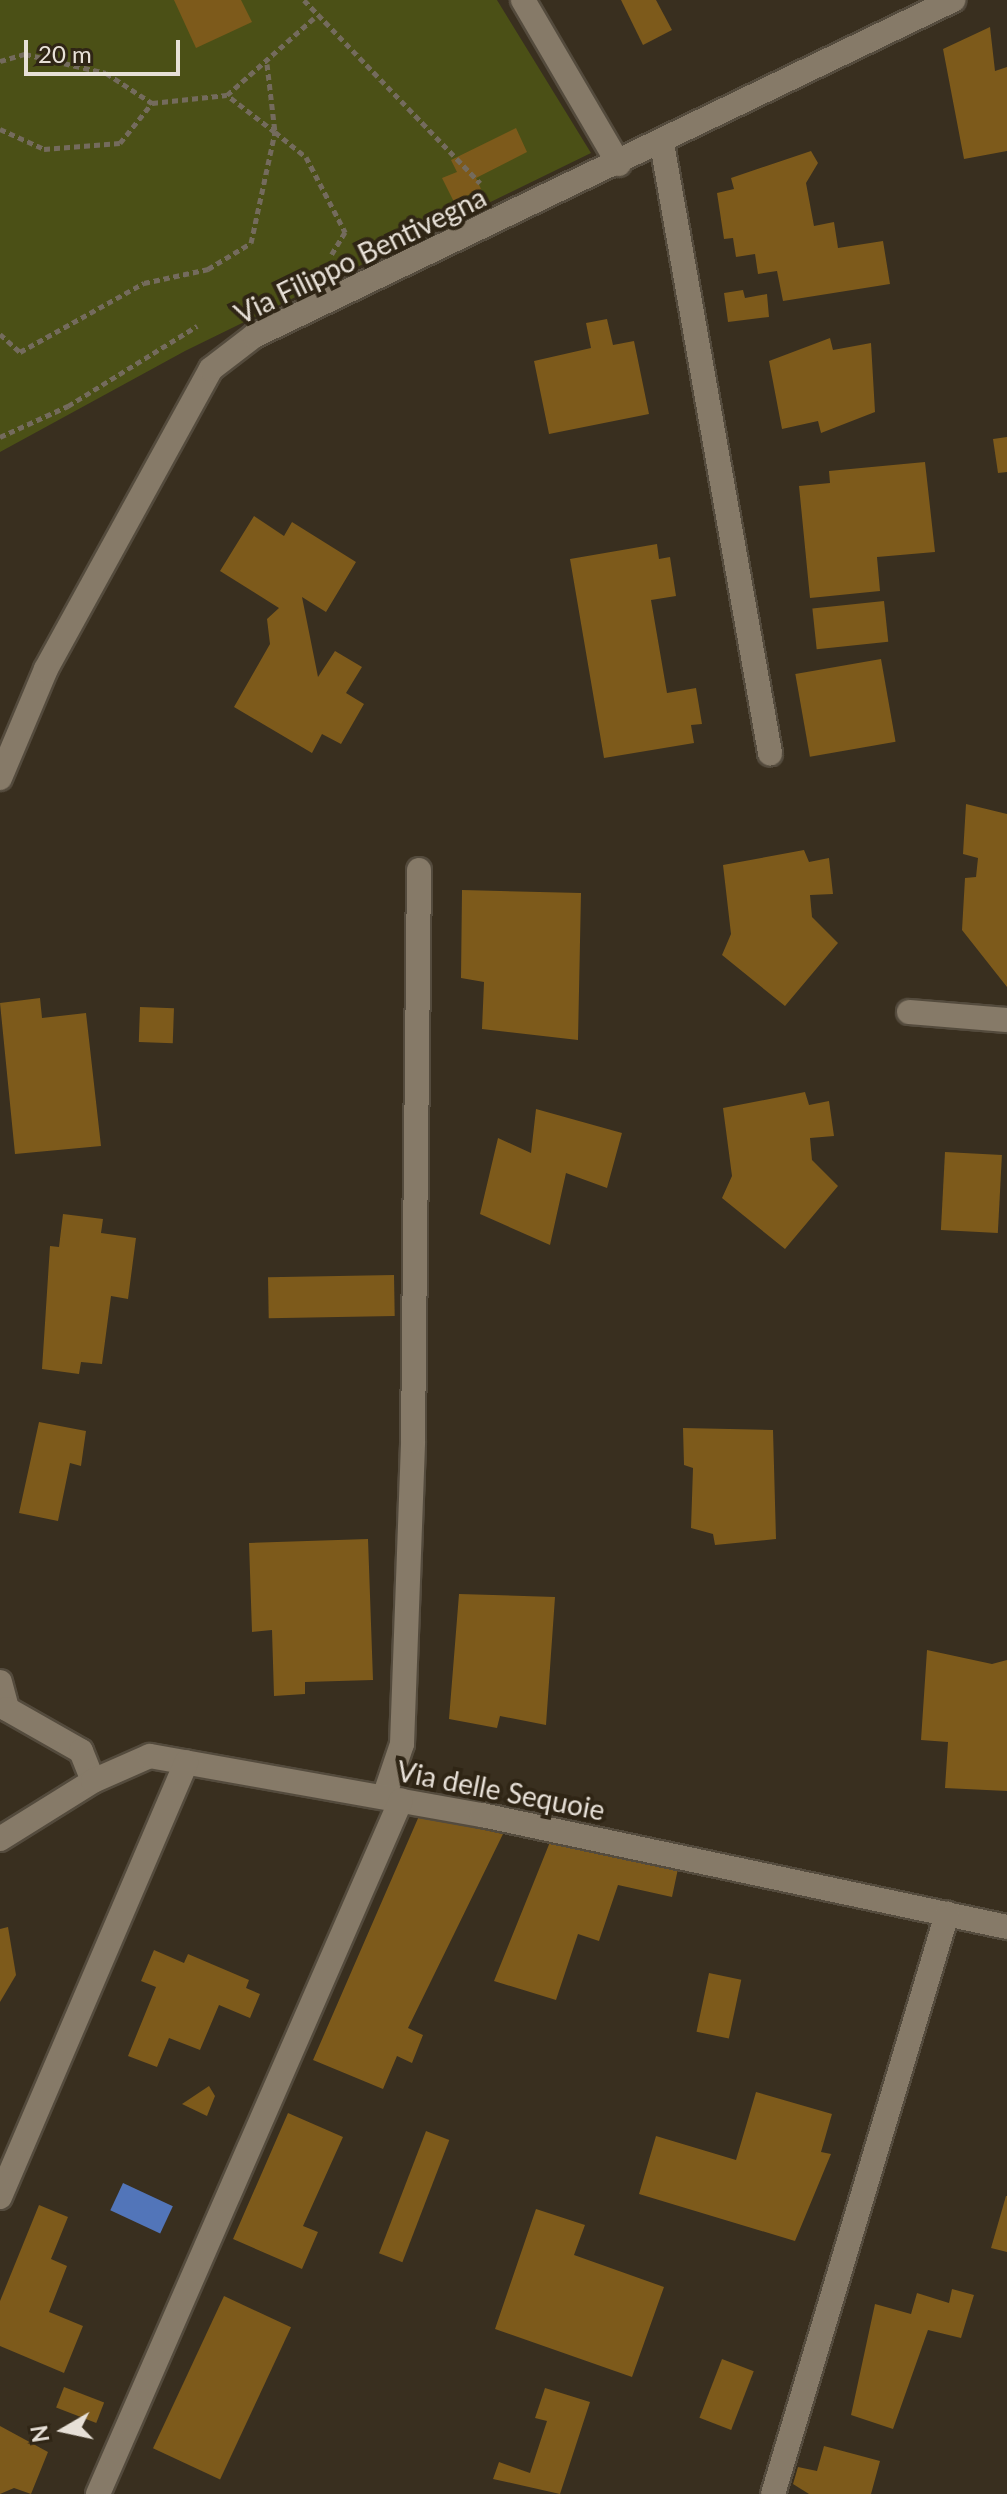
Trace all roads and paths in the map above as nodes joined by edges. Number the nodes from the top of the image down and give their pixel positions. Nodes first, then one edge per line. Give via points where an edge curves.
1 (304, 0) edge
2 (523, 0) edge
3 (953, 0) edge
4 (314, 18) junction
5 (0, 61) edge
6 (267, 64) junction
7 (227, 95) junction
8 (152, 103) junction
9 (0, 129) edge
10 (275, 132) junction
11 (662, 144) junction
12 (619, 164) junction
13 (511, 213) junction
14 (328, 261) dead end
15 (203, 324) dead end
16 (0, 334) edge
17 (0, 437) edge
18 (770, 753) dead end
19 (0, 778) edge
20 (419, 870) dead end
21 (909, 1012) dead end
22 (1007, 1020) edge
23 (0, 1682) edge
24 (186, 1762) junction
25 (93, 1781) junction
26 (393, 1799) junction
27 (0, 1839) edge
28 (947, 1914) junction
29 (1007, 1927) edge
30 (0, 2197) edge
31 (98, 2494) edge
32 (773, 2494) edge

1 - 4 path
2 - 12 street
3 - 11 street, Via Filippo Bentivegna
4 - 6 path
4 - 13 path
5 - 8 path via 25,54 106,73
6 - 7 path
6 - 10 path
7 - 8 path
7 - 10 path
8 - 9 path via 120,143 44,149
10 - 14 path via 306,157 345,232
10 - 16 path via 251,243 208,269 144,283 20,352
11 - 12 street, Via Filippo Bentivegna
11 - 18 street
12 - 13 street, Via Filippo Bentivegna
13 - 19 street, Via Filippo Bentivegna via 254,336 211,369 46,669
15 - 17 path via 68,406
20 - 26 street via 402,1728
21 - 22 street
23 - 25 street via 7,1709 81,1751
24 - 25 street, Via delle Sequoie via 150,1756
24 - 26 street, Via delle Sequoie
24 - 30 street
25 - 27 street, Via delle Sequoie
26 - 28 street, Via delle Sequoie
26 - 31 street
28 - 29 street, Via delle Sequoie
28 - 32 street

